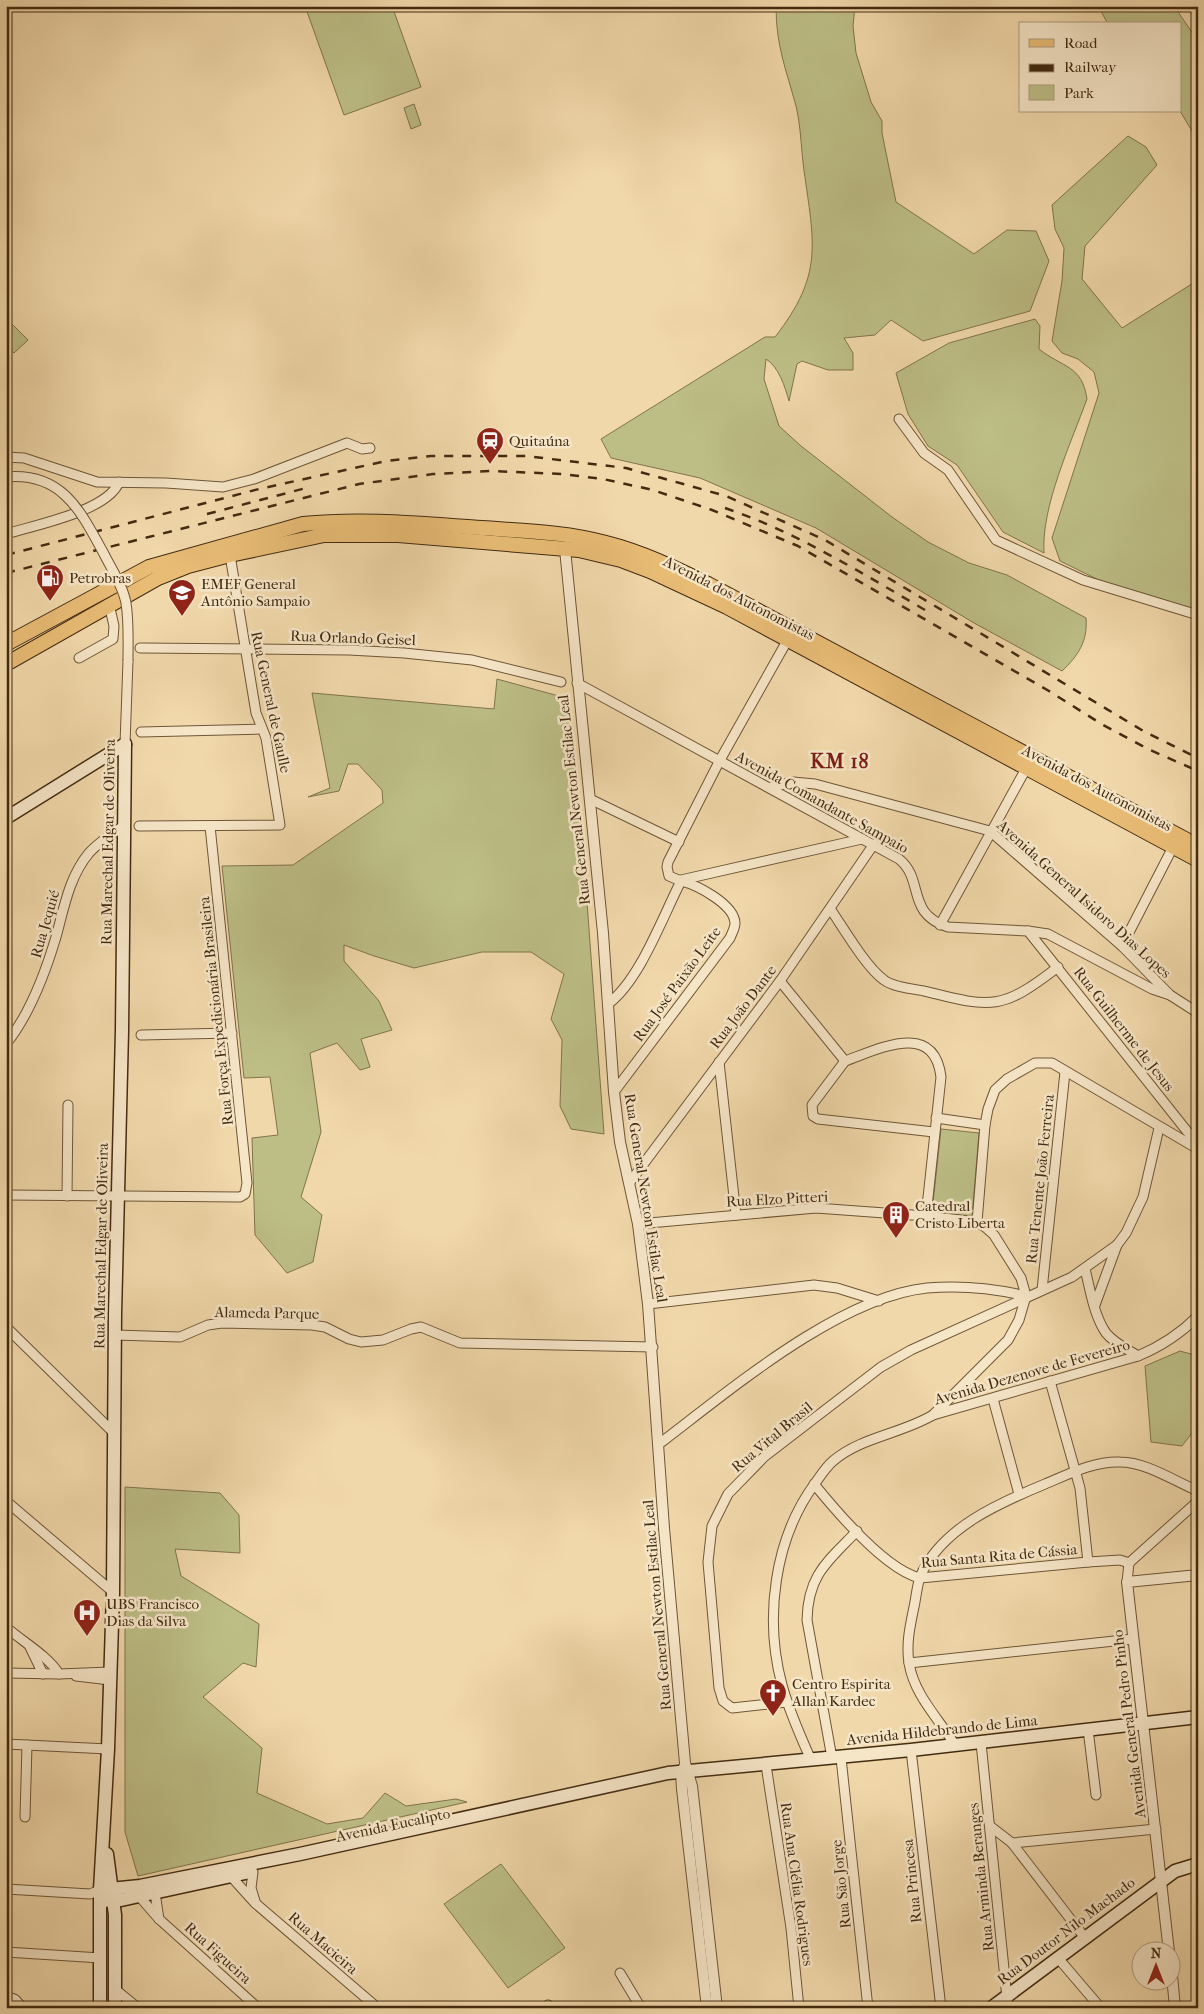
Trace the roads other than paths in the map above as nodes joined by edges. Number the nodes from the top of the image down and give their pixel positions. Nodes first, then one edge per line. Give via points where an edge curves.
1 (899, 420) dead end
2 (370, 448) dead end
3 (6, 457) edge
4 (6, 477) edge
5 (119, 482) junction
6 (6, 534) edge
7 (565, 549) junction
8 (230, 555) junction
9 (110, 604) junction
10 (1198, 616) edge
11 (807, 636) junction
12 (787, 641) junction
13 (6, 644) edge
14 (140, 648) dead end
15 (245, 649) junction
16 (78, 658) dead end
17 (6, 664) edge
18 (561, 682) dead end
19 (577, 683) junction
20 (262, 729) junction
21 (141, 732) dead end
22 (125, 744) junction
23 (720, 760) junction
24 (1028, 763) junction
25 (771, 788) junction
26 (590, 799) junction
27 (6, 818) edge
28 (125, 825) junction
29 (139, 826) dead end
30 (210, 826) junction
31 (990, 831) junction
32 (862, 839) junction
33 (679, 842) junction
34 (874, 844) junction
35 (1198, 846) edge
36 (1173, 847) junction
37 (1198, 860) edge
38 (681, 880) junction
39 (831, 910) junction
40 (940, 925) junction
41 (1028, 930) junction
42 (1122, 946) junction
43 (1058, 967) junction
44 (780, 981) junction
45 (1170, 995) junction
46 (608, 1004) junction
47 (1198, 1013) edge
48 (232, 1033) junction
49 (141, 1035) dead end
50 (6, 1044) edge
51 (844, 1061) junction
52 (719, 1062) junction
53 (1066, 1072) junction
54 (614, 1092) junction
55 (68, 1105) dead end
56 (936, 1118) junction
57 (985, 1125) junction
58 (1159, 1128) junction
59 (934, 1132) junction
60 (1198, 1144) edge
61 (1198, 1149) edge
62 (630, 1182) junction
63 (6, 1195) edge
64 (67, 1196) junction
65 (118, 1196) junction
66 (736, 1215) junction
67 (926, 1216) junction
68 (977, 1222) junction
69 (638, 1224) junction
70 (1117, 1245) junction
71 (1085, 1269) junction
72 (1042, 1290) junction
73 (1026, 1296) junction
74 (879, 1301) junction
75 (648, 1304) junction
76 (1095, 1305) junction
77 (1198, 1316) edge
78 (6, 1327) edge
79 (115, 1335) junction
80 (653, 1347) junction
81 (1138, 1356) junction
82 (1050, 1382) junction
83 (993, 1400) junction
84 (933, 1415) junction
85 (115, 1434) junction
86 (659, 1444) junction
87 (1076, 1471) junction
88 (814, 1484) junction
89 (1198, 1491) edge
90 (1019, 1494) junction
91 (1198, 1500) edge
92 (6, 1501) edge
93 (857, 1531) junction
94 (1088, 1562) junction
95 (1129, 1563) junction
96 (1198, 1574) edge
97 (113, 1578) junction
98 (920, 1578) junction
99 (99, 1580) junction
100 (1127, 1582) junction
101 (113, 1592) junction
102 (6, 1627) edge
103 (1134, 1639) junction
104 (30, 1647) junction
105 (909, 1663) junction
106 (6, 1673) edge
107 (44, 1674) junction
108 (64, 1674) junction
109 (110, 1676) junction
110 (787, 1702) junction
111 (1198, 1717) edge
112 (1143, 1723) junction
113 (1088, 1729) junction
114 (981, 1743) junction
115 (6, 1744) edge
116 (27, 1745) junction
117 (955, 1745) junction
118 (108, 1748) junction
119 (911, 1750) junction
120 (836, 1758) junction
121 (811, 1760) junction
122 (766, 1765) junction
123 (686, 1772) junction
124 (1096, 1795) dead end
125 (25, 1817) dead end
126 (990, 1826) junction
127 (1156, 1829) junction
128 (103, 1832) junction
129 (1012, 1843) junction
130 (1198, 1864) edge
131 (253, 1872) junction
132 (228, 1873) junction
133 (1162, 1880) junction
134 (6, 1889) edge
135 (155, 1893) junction
136 (97, 1895) junction
137 (114, 1895) junction
138 (139, 1896) junction
139 (255, 1903) junction
140 (159, 1919) junction
141 (1084, 1938) junction
142 (1168, 1942) edge
143 (6, 1952) edge
144 (101, 1958) junction
145 (1058, 1958) junction
146 (620, 1973) dead end
147 (116, 1990) junction
148 (1174, 1992) edge
149 (6, 1996) edge
150 (1007, 2002) edge
151 (373, 2004) dead end
152 (1099, 2006) dead end
153 (22, 2008) edge
154 (100, 2008) edge
155 (115, 2008) edge
156 (138, 2008) edge
157 (258, 2008) edge
158 (641, 2008) edge
159 (707, 2008) edge
160 (717, 2008) edge
161 (799, 2008) edge
162 (868, 2008) edge
163 (941, 2008) edge
164 (991, 2008) edge
165 (1175, 2008) edge

1 - 10 street via 924,453 948,470 996,540 1083,580
2 - 5 street via 362,449 347,443 254,479 223,486
3 - 5 street via 18,456 89,481
4 - 22 street, Rua Marechal Edgar de Oliveira, bridge via 46,482 63,492 78,507 123,594 127,612 128,661
5 - 6 street via 111,494 96,505
7 - 8 main road, Avenida dos Autonomistas via 356,534 307,538
7 - 12 main road, Avenida dos Autonomistas via 595,554 650,571 726,607
7 - 19 street, Rua General Newton Estilac Leal
8 - 9 main road, Avenida dos Autonomistas via 158,578
8 - 15 street, Rua General de Gaulle
9 - 16 street via 113,639
9 - 17 main road, Avenida dos Autonomistas
11 - 12 main road
11 - 13 main road, Avenida dos Autonomistas via 664,563 605,542 539,532 371,520 303,524 165,561 124,579
11 - 24 main road, Avenida dos Autonomistas
12 - 23 street
12 - 24 main road, Avenida dos Autonomistas
14 - 15 street, Rua Orlando Geisel
15 - 18 street, Rua Orlando Geisel via 349,650 472,660
15 - 20 street, Rua General de Gaulle via 256,713
19 - 23 street, Avenida Comandante Sampaio
19 - 26 street, Rua General Newton Estilac Leal
20 - 21 street
20 - 30 street, Rua General de Gaulle via 280,825
22 - 27 main road
22 - 28 main road, Rua Marechal Edgar de Oliveira
23 - 25 street, Avenida Comandante Sampaio
23 - 33 street
24 - 31 street
24 - 35 main road, Avenida dos Autonomistas
24 - 36 main road, Avenida dos Autonomistas
25 - 31 street, Avenida General Isidoro Dias Lopes via 793,782 815,784
25 - 32 street, Avenida Comandante Sampaio
26 - 33 street
26 - 46 street, Rua General Newton Estilac Leal
28 - 50 street, Rua Jequié via 98,844 77,873 68,892 45,974
28 - 65 main road, Rua Marechal Edgar de Oliveira
29 - 30 street
30 - 48 street, Rua Força Expedicionária Brasileira
31 - 40 street
31 - 42 street, Avenida General Isidoro Dias Lopes
32 - 34 street, Avenida Comandante Sampaio
32 - 38 street
33 - 38 street via 667,867 669,876
34 - 39 street, Rua João Dante
34 - 40 street, Avenida Comandante Sampaio via 905,864 924,912
36 - 37 main road, Avenida dos Autonomistas
36 - 42 street
38 - 46 street via 634,976 619,996
38 - 54 street, Rua José Paixão Leite via 697,886 727,908 733,916 734,929
39 - 43 street via 885,981 945,997 984,1004 1007,1000 1022,994
39 - 44 street, Rua João Dante
40 - 41 street
41 - 43 street, Rua Guilherme de Jesus
41 - 45 street via 1053,936 1152,989
42 - 45 street, Avenida General Isidoro Dias Lopes
43 - 60 street, Rua Guilherme de Jesus
44 - 51 street
44 - 52 street, Rua João Dante
45 - 47 street, Avenida General Isidoro Dias Lopes
46 - 54 street, Rua General Newton Estilac Leal
48 - 49 street
48 - 65 street, Rua Força Expedicionária Brasileira via 247,1183 245,1194
51 - 56 street via 900,1044 920,1044 928,1048 939,1062 941,1077
51 - 59 street via 812,1104 818,1120
52 - 62 street, Rua João Dante
52 - 66 street
53 - 57 street via 1052,1064 1035,1063 1007,1079 995,1090
53 - 58 street
53 - 72 street, Rua Tenente João Ferreira
54 - 62 street, Rua General Newton Estilac Leal via 620,1142
55 - 64 street
56 - 57 street
56 - 59 street
57 - 68 street
58 - 61 street
58 - 70 street via 1143,1196
59 - 67 street
62 - 69 street, Rua General Newton Estilac Leal
63 - 64 street
64 - 65 street
65 - 79 main road, Rua Marechal Edgar de Oliveira
66 - 67 street, Rua Elzo Pitteri via 816,1208
66 - 69 street, Rua Elzo Pitteri
67 - 68 street, Rua Elzo Pitteri
68 - 73 street via 994,1235 1014,1266
69 - 75 street, Rua General Newton Estilac Leal
70 - 71 street
70 - 76 street
71 - 72 street
71 - 76 street
72 - 73 street
73 - 74 street via 998,1289 955,1287 926,1288
73 - 84 street via 1020,1320 1008,1340
73 - 110 street, Rua Vital Brasil via 881,1367 764,1457 728,1494 712,1526 708,1562 719,1688 723,1701 732,1708
74 - 75 street via 838,1288 814,1285
74 - 86 street via 827,1326 787,1351
75 - 80 street, Rua General Newton Estilac Leal
76 - 81 street via 1106,1332
77 - 81 street, Avenida Dezenove de Fevereiro via 1175,1336
78 - 85 street
79 - 80 street, Alameda Parque via 185,1336 208,1325 222,1323 312,1325 325,1327 356,1341 368,1342 421,1327 460,1343
79 - 85 main road, Rua Marechal Edgar de Oliveira
80 - 86 street, Rua General Newton Estilac Leal
81 - 82 street, Avenida Dezenove de Fevereiro
82 - 83 street, Avenida Dezenove de Fevereiro
82 - 87 street
83 - 84 street, Avenida Dezenove de Fevereiro
83 - 90 street
84 - 88 street, Avenida Dezenove de Fevereiro via 837,1458
85 - 97 main road, Rua Marechal Edgar de Oliveira
86 - 123 street, Rua General Newton Estilac Leal
87 - 89 street via 1107,1462 1130,1462
87 - 90 street
87 - 94 street
88 - 93 street, Rua Santa Rita de Cássia
88 - 110 street, Avenida Dezenove de Fevereiro via 785,1541 777,1579 774,1615 777,1660
90 - 98 street via 952,1535 933,1555
91 - 95 street
92 - 99 street
93 - 98 street, Rua Santa Rita de Cássia via 899,1568
93 - 120 street, Rua São Jorge via 820,1570 807,1600 806,1620
94 - 95 street, Rua Santa Rita de Cássia via 1120,1560
94 - 98 street, Rua Santa Rita de Cássia
95 - 100 street, Avenida General Pedro Pinho
96 - 100 street
97 - 99 street
97 - 101 main road, Rua Marechal Edgar de Oliveira
98 - 105 street via 909,1633
99 - 101 street
100 - 103 street, Avenida General Pedro Pinho
101 - 109 main road, Rua Marechal Edgar de Oliveira
102 - 104 street
103 - 105 street
103 - 112 street, Avenida General Pedro Pinho
104 - 107 street
104 - 108 street
105 - 117 street via 923,1698
106 - 107 street
107 - 108 street
108 - 109 street
109 - 118 main road, Rua Marechal Edgar de Oliveira
110 - 121 street, Avenida Dezenove de Fevereiro
111 - 112 main road, Avenida Hildebrando de Lima
112 - 113 main road, Avenida Hildebrando de Lima
112 - 127 street, Avenida General Pedro Pinho
113 - 114 main road, Avenida Hildebrando de Lima
113 - 124 street
114 - 117 main road, Avenida Hildebrando de Lima
114 - 126 street, Rua Arminda Beranges
115 - 116 street
116 - 118 street
116 - 125 street
117 - 119 main road, Avenida Hildebrando de Lima
118 - 128 main road, Rua Marechal Edgar de Oliveira
119 - 120 main road, Avenida Hildebrando de Lima
119 - 163 street, Rua Princesa
120 - 121 main road, Avenida Hildebrando de Lima
120 - 162 street, Rua São Jorge
121 - 122 main road, Avenida Hildebrando de Lima
122 - 123 main road, Avenida Hildebrando de Lima
122 - 161 street, Rua Ana Clélia Rodrigues via 791,1928
123 - 131 main road, Avenida Eucalipto
123 - 132 main road, Avenida Eucalipto
123 - 159 street, Rua General Newton Estilac Leal
123 - 160 street, Rua General Newton Estilac Leal
126 - 129 street
126 - 150 street, Rua Arminda Beranges
127 - 129 street
127 - 133 street, Avenida General Pedro Pinho
128 - 136 main road, Rua Marechal Edgar de Oliveira
128 - 137 main road, Rua Marechal Edgar de Oliveira
129 - 141 street
130 - 133 main road, Rua Doutor Nilo Machado via 1174,1871
131 - 132 main road, Avenida Eucalipto
131 - 139 street via 251,1888
132 - 135 main road, Avenida Eucalipto
132 - 137 main road, Avenida Eucalipto
132 - 139 street, Rua Macieira
133 - 141 main road, Rua Doutor Nilo Machado
133 - 142 street, Avenida General Pedro Pinho
134 - 136 street
135 - 138 main road, Avenida Eucalipto
135 - 140 street
136 - 137 main road, Avenida Eucalipto
136 - 144 main road, Rua Marechal Edgar de Oliveira
137 - 138 main road, Avenida Eucalipto
137 - 147 main road, Rua Marechal Edgar de Oliveira
138 - 140 street, Rua Figueira
139 - 151 street, Rua Macieira
140 - 157 street, Rua Figueira
141 - 145 main road, Rua Doutor Nilo Machado
143 - 144 street
144 - 154 main road, Rua Marechal Edgar de Oliveira
145 - 150 main road, Rua Doutor Nilo Machado
145 - 152 street
146 - 158 street
147 - 155 main road, Rua Marechal Edgar de Oliveira
147 - 156 street
148 - 165 street
149 - 153 street
150 - 164 main road, Rua Doutor Nilo Machado

